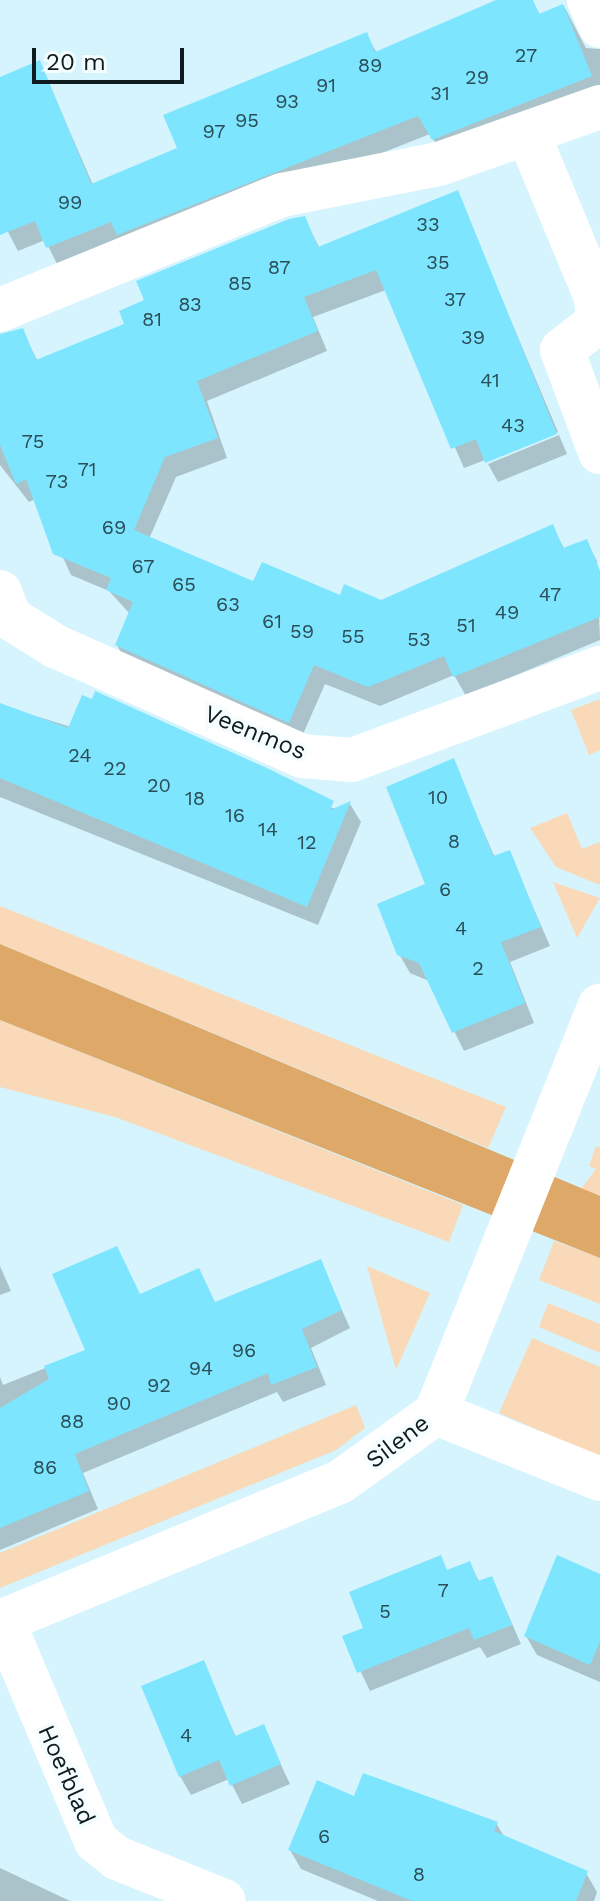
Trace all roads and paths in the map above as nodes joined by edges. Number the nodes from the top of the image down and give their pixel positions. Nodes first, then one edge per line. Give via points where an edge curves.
1 (589, 0) edge
2 (600, 26) edge
3 (600, 107) edge
4 (529, 136) junction
5 (0, 310) edge
6 (600, 452) edge
7 (3, 611) edge
8 (600, 668) edge
9 (600, 1006) edge
10 (436, 1413) junction
11 (600, 1479) edge
12 (2, 1622) edge
13 (224, 1901) edge

1 - 2 street
3 - 4 street
4 - 5 street via 439,164 282,195
4 - 6 street via 595,295 599,321 562,350
7 - 8 street, Veenmos via 55,646 302,756 352,760
9 - 10 street, Silene via 501,1239
10 - 11 street
10 - 12 street, Silene via 340,1482
12 - 13 street, Hoefblad via 96,1841 117,1858

